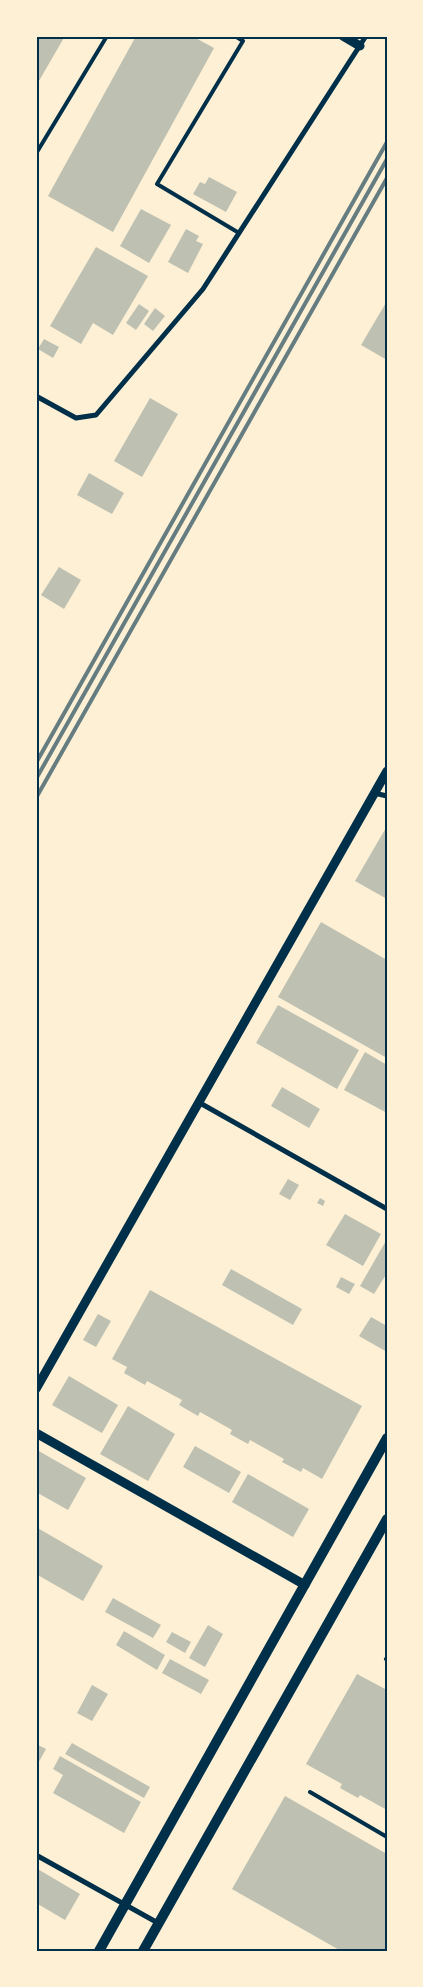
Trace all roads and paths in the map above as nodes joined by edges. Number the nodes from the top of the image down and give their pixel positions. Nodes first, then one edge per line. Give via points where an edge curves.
1 (107, 36) edge
2 (235, 36) edge
3 (343, 36) edge
4 (366, 36) edge
5 (360, 46) junction
6 (37, 152) edge
7 (240, 233) junction
8 (36, 396) edge
9 (387, 771) edge
10 (374, 793) junction
11 (387, 796) edge
12 (200, 1103) junction
13 (387, 1209) edge
14 (36, 1389) edge
15 (36, 1433) edge
16 (387, 1438) edge
17 (387, 1519) edge
18 (305, 1585) junction
19 (310, 1792) dead end
20 (387, 1837) edge
21 (36, 1855) edge
22 (125, 1905) junction
23 (158, 1923) junction
24 (99, 1951) edge
25 (143, 1951) edge

1 - 6 lane
2 - 7 lane via 243,41 157,184
3 - 5 street
4 - 5 street
5 - 7 street
7 - 8 street via 203,289 96,415 76,418
9 - 10 street
10 - 11 street
10 - 12 street
12 - 13 street
12 - 14 street
15 - 18 street
16 - 18 main road
17 - 23 main road
18 - 22 main road
19 - 20 lane
21 - 22 street
22 - 23 street
22 - 24 main road
23 - 25 main road

